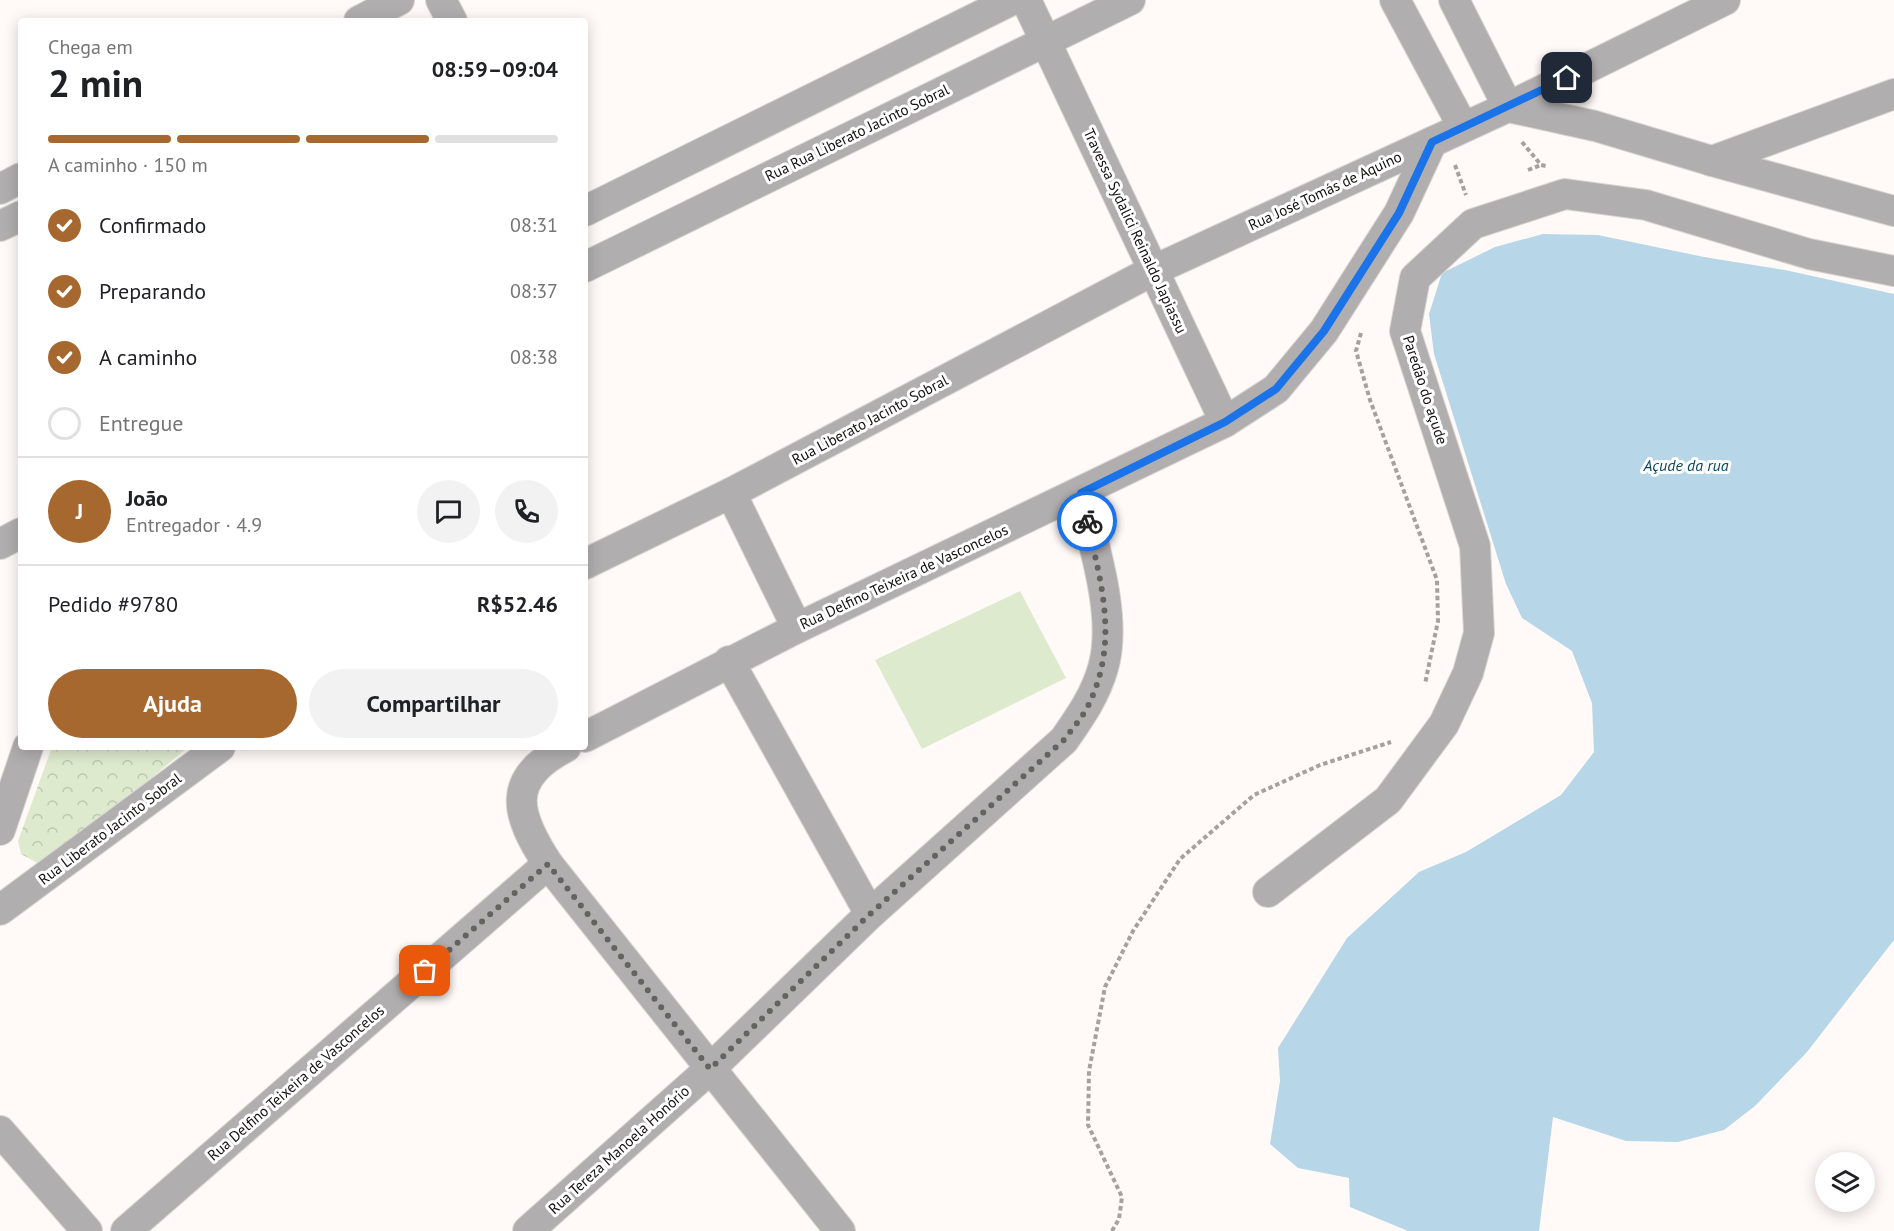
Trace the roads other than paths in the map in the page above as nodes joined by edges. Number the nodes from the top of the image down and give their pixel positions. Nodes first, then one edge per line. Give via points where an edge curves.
1 (399, 0) edge
2 (441, 0) edge
3 (1012, 0) edge
4 (1026, 0) edge
5 (1130, 0) edge
6 (1395, 0) edge
7 (1454, 0) edge
8 (1725, 0) edge
9 (365, 18) edge
10 (450, 18) edge
11 (1047, 40) junction
12 (1894, 94) edge
13 (1508, 107) junction
14 (1447, 135) junction
15 (1712, 161) junction
16 (18, 180) edge
17 (0, 189) edge
18 (588, 210) edge
19 (1894, 211) edge
20 (18, 217) edge
21 (0, 226) edge
22 (588, 266) edge
23 (1152, 271) junction
24 (1894, 271) edge
25 (1225, 422) junction
26 (731, 493) junction
27 (1081, 493) junction
28 (18, 535) edge
29 (0, 544) edge
30 (588, 563) edge
31 (796, 627) junction
32 (729, 661) junction
33 (588, 735) edge
34 (27, 750) edge
35 (216, 750) edge
36 (560, 750) edge
37 (0, 830) edge
38 (548, 864) junction
39 (1268, 892) dead end
40 (0, 910) edge
41 (870, 914) junction
42 (710, 1069) junction
43 (0, 1131) edge
44 (87, 1231) edge
45 (126, 1231) edge
46 (528, 1231) edge
47 (840, 1231) edge

1 - 9 street
2 - 10 street
3 - 18 street
4 - 11 street, Travessa Sydalici Reinaldo Japiassu
5 - 11 street, Rua Rua Liberato Jacinto Sobral
6 - 14 street
7 - 13 street
8 - 13 street, Rua José Tomás de Aquino
11 - 22 street, Rua Rua Liberato Jacinto Sobral
11 - 23 street, Travessa Sydalici Reinaldo Japiassu
12 - 15 street
13 - 14 street, Rua José Tomás de Aquino
13 - 15 street via 1595,126
14 - 23 street, Rua José Tomás de Aquino
14 - 25 street, Rua Delfino Teixeira de Vasconcelos via 1324,331 1276,389
15 - 19 street
16 - 17 street
20 - 21 street
23 - 25 street, Travessa Sydalici Reinaldo Japiassu
23 - 26 street, Rua Liberato Jacinto Sobral
24 - 39 street, Paredão do açude via 1809,254 1646,205 1565,194 1473,224 1415,278 1405,331 1475,546 1479,633 1468,673 1444,724 1388,800
25 - 27 street, Rua Delfino Teixeira de Vasconcelos
26 - 30 street, Rua Liberato Jacinto Sobral
26 - 31 street
27 - 31 street, Rua Delfino Teixeira de Vasconcelos
27 - 41 street, Rua Tereza Manoela Honório via 1107,628 1104,667 1087,708 1064,740
28 - 29 street
31 - 32 street, Rua Delfino Teixeira de Vasconcelos
32 - 33 street, Rua Delfino Teixeira de Vasconcelos
32 - 41 street
34 - 37 street
35 - 40 street, Rua Liberato Jacinto Sobral
36 - 38 street via 544,759 528,780 520,801 532,839
38 - 42 street
38 - 45 street, Rua Delfino Teixeira de Vasconcelos
41 - 42 street, Rua Tereza Manoela Honório
42 - 46 street, Rua Tereza Manoela Honório
42 - 47 street
43 - 44 street

